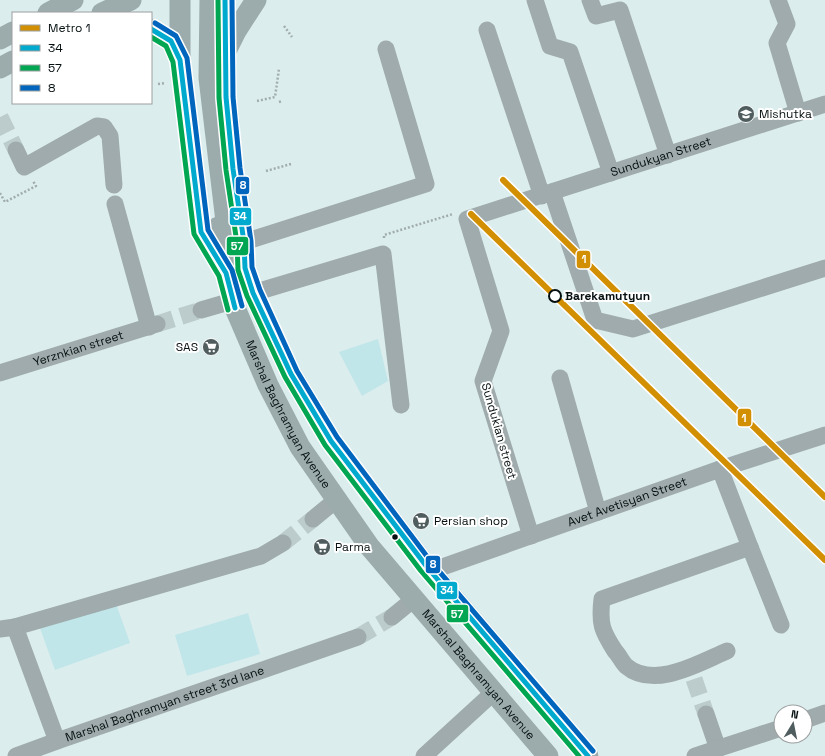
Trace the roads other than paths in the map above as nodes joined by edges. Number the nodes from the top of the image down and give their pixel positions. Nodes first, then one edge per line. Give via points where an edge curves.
1 (73, 0) edge
2 (131, 0) edge
3 (180, 0) edge
4 (198, 0) edge
5 (210, 0) edge
6 (225, 0) edge
7 (256, 0) edge
8 (535, 0) edge
9 (590, 0) edge
10 (778, 0) edge
11 (50, 12) edge
12 (107, 12) edge
13 (152, 30) edge
14 (487, 30) dead end
15 (12, 33) edge
16 (0, 39) edge
17 (386, 49) dead end
18 (226, 53) junction
19 (180, 60) junction
20 (12, 62) edge
21 (0, 68) edge
22 (825, 104) edge
23 (798, 113) junction
24 (16, 150) tunnel mouth
25 (668, 155) junction
26 (611, 173) junction
27 (114, 185) dead end
28 (547, 194) junction
29 (116, 204) dead end
30 (223, 230) junction
31 (244, 242) junction
32 (825, 268) edge
33 (236, 270) junction
34 (253, 293) junction
35 (232, 301) junction
36 (200, 310) tunnel mouth
37 (0, 373) edge
38 (560, 378) dead end
39 (401, 405) dead end
40 (825, 435) edge
41 (720, 469) junction
42 (336, 500) junction
43 (598, 512) junction
44 (313, 519) tunnel mouth
45 (531, 536) junction
46 (283, 543) tunnel mouth
47 (750, 547) junction
48 (431, 571) junction
49 (414, 599) junction
50 (392, 616) tunnel mouth
51 (781, 625) dead end
52 (8, 628) edge
53 (358, 637) tunnel mouth
54 (727, 651) dead end
55 (494, 692) junction
56 (825, 713) edge
57 (706, 714) tunnel mouth
58 (813, 717) edge
59 (773, 732) edge
60 (57, 741) junction
61 (718, 748) junction
62 (737, 750) edge
63 (16, 756) edge
64 (424, 756) edge
65 (548, 756) edge
66 (588, 756) edge
67 (695, 756) edge

1 - 11 main road
2 - 12 main road
3 - 19 main road
4 - 30 main road, Marshal Baghramyan Avenue via 200,80
5 - 30 main road, Marshal Baghramyan Avenue via 209,78
6 - 18 main road
7 - 18 main road via 236,31
8 - 26 street via 550,46 570,52
9 - 25 street via 596,16 620,10
10 - 23 street via 787,24 777,43
13 - 19 main road via 171,41
14 - 28 street
15 - 16 main road
17 - 31 street via 426,184
18 - 19 main road via 219,46 199,43 187,50
18 - 31 main road via 226,97
19 - 33 main road via 201,232
20 - 21 main road
22 - 23 street, Sundukyan Street
23 - 25 street, Sundukyan Street
24 - 27 street via 24,167 97,126 104,127 110,136
25 - 26 street, Sundukyan Street
26 - 28 street, Sundukyan Street
28 - 32 street via 595,320 633,329
28 - 45 street, Sundukian street via 467,219 501,331 483,381
29 - 37 street, Yerznkian street via 153,325
30 - 33 main road, Marshal Baghramyan Avenue
31 - 33 main road
33 - 34 main road, Marshal Baghramyan Avenue
33 - 35 main road, Marshal Baghramyan Avenue
34 - 39 street via 383,254
34 - 48 main road, Marshal Baghramyan Avenue via 291,374 331,441
35 - 36 street
35 - 42 main road, Marshal Baghramyan Avenue via 268,384 300,447
38 - 43 street
40 - 41 street, Avet Avetisyan Street
41 - 43 street, Avet Avetisyan Street
41 - 47 street
42 - 44 street
42 - 49 main road, Marshal Baghramyan Avenue via 369,546
43 - 45 street, Avet Avetisyan Street
45 - 48 street, Avet Avetisyan Street
46 - 52 street, Marshal Baghramyan street 3rd lane via 261,556
47 - 51 street
47 - 54 street via 602,599 600,613 603,632 626,666 645,675 691,673
48 - 66 main road, Marshal Baghramyan Avenue
49 - 50 street
49 - 55 main road, Marshal Baghramyan Avenue
52 - 60 street, Marshal Baghramyan street 3rd lane
53 - 60 street, Marshal Baghramyan street 3rd lane
55 - 64 street
55 - 65 main road, Marshal Baghramyan Avenue
56 - 58 street
57 - 61 street
59 - 62 street
60 - 63 street
61 - 62 street
61 - 67 street

